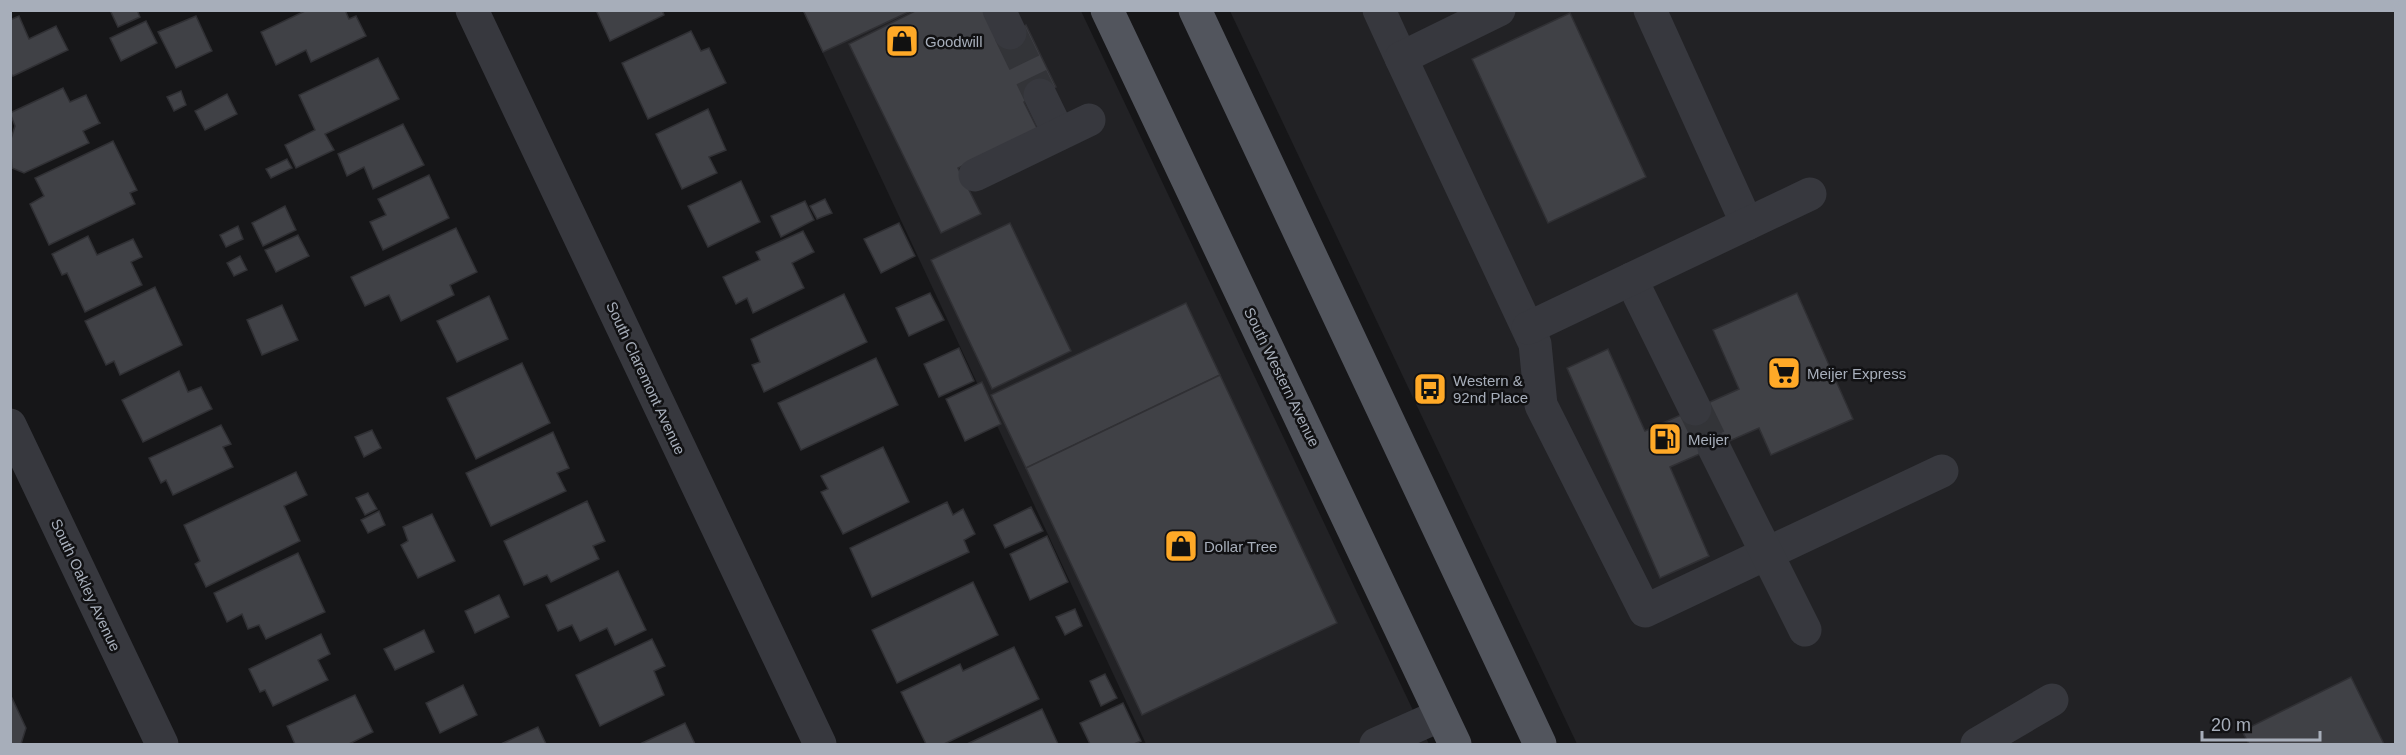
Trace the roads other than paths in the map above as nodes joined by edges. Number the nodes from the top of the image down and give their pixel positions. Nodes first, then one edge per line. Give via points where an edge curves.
1 (472, 10) edge
2 (1107, 10) edge
3 (1195, 10) edge
4 (1379, 10) edge
5 (1499, 10) edge
6 (1650, 10) edge
7 (1401, 58) junction
8 (1040, 95) tunnel mouth
9 (1089, 120) dead end
10 (1059, 135) junction
11 (975, 175) dead end
12 (1810, 194) dead end
13 (1747, 224) junction
14 (1631, 279) junction
15 (1528, 328) junction
16 (1695, 409) tunnel mouth
17 (10, 424) edge
18 (1714, 448) tunnel mouth
19 (1942, 471) dead end
20 (1766, 554) junction
21 (1805, 630) dead end
22 (2052, 700) dead end
23 (1441, 715) junction
24 (162, 744) edge
25 (820, 744) edge
26 (1376, 744) edge
27 (1455, 744) edge
28 (1540, 744) edge
29 (1978, 744) edge

1 - 25 street, South Claremont Avenue
2 - 23 main road, South Western Avenue
3 - 28 main road
4 - 7 street
5 - 7 street
6 - 13 street
7 - 15 street
8 - 10 street
9 - 10 street
10 - 11 street
12 - 13 street
13 - 14 street
14 - 15 street
14 - 16 street
15 - 20 street via 1535,344 1541,405 1645,611
17 - 24 street, South Oakley Avenue
18 - 20 street
19 - 20 street
20 - 21 street
22 - 29 street
23 - 26 street
23 - 27 main road, South Western Avenue

